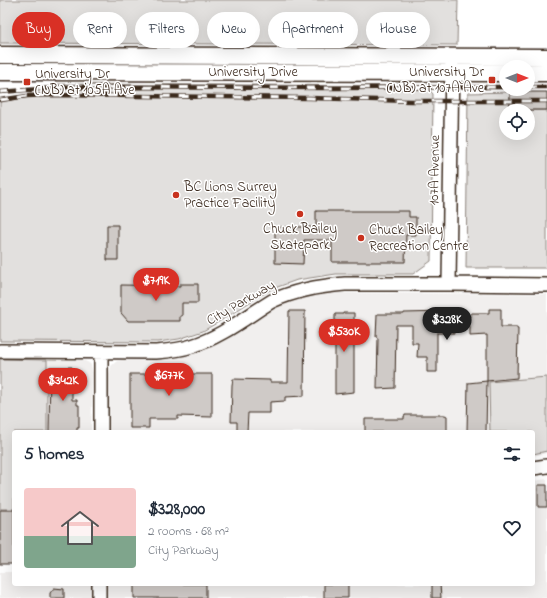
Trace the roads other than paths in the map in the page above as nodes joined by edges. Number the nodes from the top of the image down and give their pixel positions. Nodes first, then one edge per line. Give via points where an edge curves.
1 (0, 55) edge
2 (452, 57) junction
3 (547, 57) edge
4 (0, 72) edge
5 (452, 73) junction
6 (499, 73) edge
7 (535, 73) edge
8 (547, 73) edge
9 (449, 284) junction
10 (547, 285) edge
11 (0, 351) edge
12 (102, 352) junction
13 (100, 430) edge
14 (547, 466) edge
15 (535, 468) edge
16 (99, 586) edge
17 (99, 598) edge

1 - 2 main road, University Drive
2 - 3 main road, University Drive
2 - 5 street, 107A Avenue
4 - 5 main road, University Drive
5 - 6 main road, University Drive
5 - 9 street, 107A Avenue
7 - 8 main road
9 - 10 street, City Parkway
9 - 12 street, City Parkway via 345,284 298,291 272,301 219,334 191,347 156,352
11 - 12 street, City Parkway
12 - 13 street
14 - 15 street
16 - 17 street

